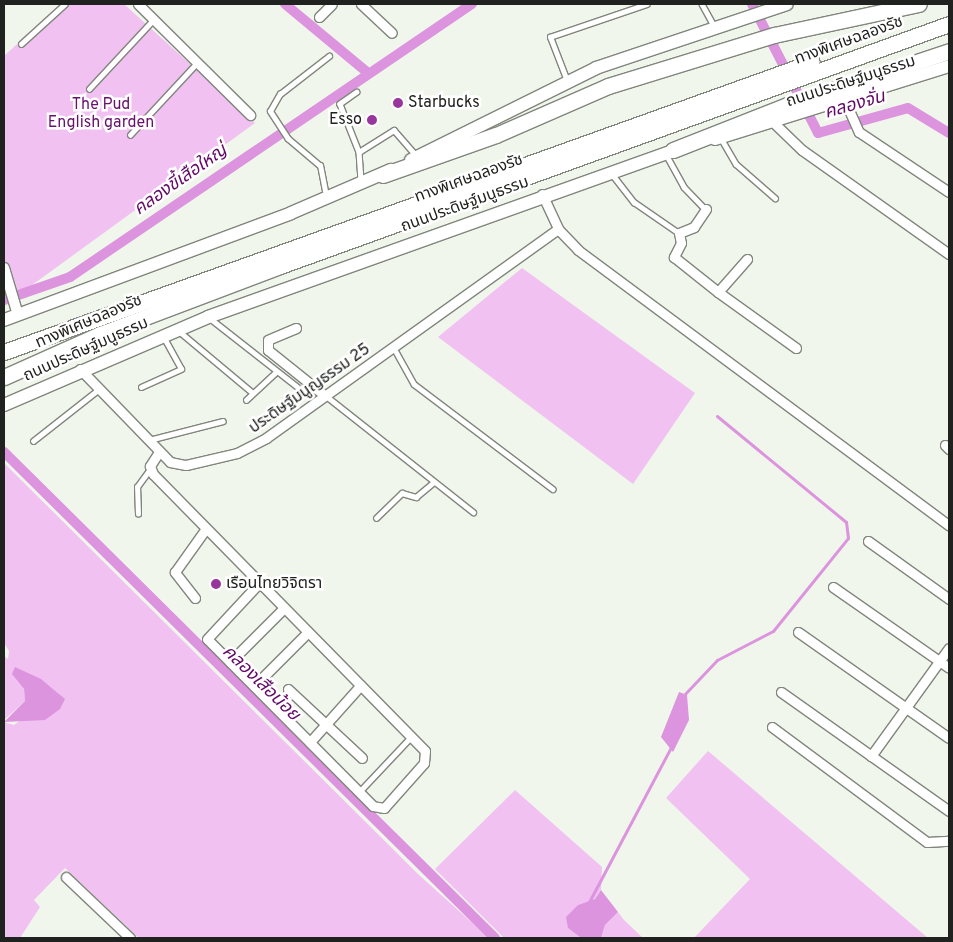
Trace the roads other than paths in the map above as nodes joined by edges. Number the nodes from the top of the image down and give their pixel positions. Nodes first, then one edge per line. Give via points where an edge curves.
1 (66, 4) edge
2 (138, 4) edge
3 (332, 4) edge
4 (361, 4) edge
5 (647, 4) edge
6 (702, 4) edge
7 (787, 4) edge
8 (920, 4) edge
9 (949, 14) edge
10 (319, 17) dead end
11 (154, 20) junction
12 (949, 24) edge
13 (714, 26) junction
14 (392, 34) dead end
15 (21, 44) dead end
16 (949, 51) edge
17 (329, 56) dead end
18 (198, 62) junction
19 (949, 66) edge
20 (567, 81) junction
21 (89, 89) dead end
22 (357, 92) dead end
23 (845, 101) junction
24 (811, 104) junction
25 (790, 111) junction
26 (250, 115) dead end
27 (775, 124) junction
28 (130, 135) dead end
29 (720, 138) junction
30 (669, 151) junction
31 (359, 152) junction
32 (417, 156) junction
33 (610, 170) junction
34 (383, 175) junction
35 (362, 184) junction
36 (949, 192) edge
37 (542, 194) junction
38 (326, 198) junction
39 (774, 198) dead end
40 (705, 208) joint
41 (558, 229) junction
42 (679, 233) junction
43 (949, 254) edge
44 (747, 258) dead end
45 (4, 268) edge
46 (718, 292) junction
47 (17, 309) junction
48 (208, 317) junction
49 (4, 320) edge
50 (296, 328) dead end
51 (177, 329) junction
52 (162, 334) junction
53 (394, 348) junction
54 (796, 348) dead end
55 (4, 352) edge
56 (80, 369) junction
57 (276, 372) junction
58 (4, 377) edge
59 (140, 387) dead end
60 (298, 388) dead end
61 (99, 389) junction
62 (253, 393) junction
63 (324, 395) junction
64 (246, 400) dead end
65 (4, 405) edge
66 (223, 421) dead end
67 (149, 440) junction
68 (33, 441) dead end
69 (160, 452) junction
70 (150, 469) junction
71 (434, 482) junction
72 (553, 489) dead end
73 (473, 512) dead end
74 (138, 514) dead end
75 (376, 518) dead end
76 (949, 526) edge
77 (205, 530) junction
78 (868, 541) dead end
79 (259, 583) junction
80 (833, 586) dead end
81 (195, 598) dead end
82 (949, 599) edge
83 (284, 608) junction
84 (308, 632) junction
85 (798, 632) dead end
86 (949, 648) edge
87 (938, 661) junction
88 (230, 662) junction
89 (949, 668) edge
90 (361, 685) junction
91 (254, 686) junction
92 (288, 689) dead end
93 (781, 692) dead end
94 (903, 707) junction
95 (326, 724) junction
96 (772, 727) dead end
97 (412, 736) junction
98 (949, 738) edge
99 (310, 742) junction
100 (871, 756) junction
101 (362, 758) dead end
102 (359, 792) junction
103 (949, 810) edge
104 (949, 841) edge
105 (66, 877) dead end
106 (130, 938) edge

1 - 15 lane
2 - 11 street
3 - 10 street
4 - 14 street
5 - 20 lane via 550,37
6 - 13 lane
7 - 13 main road
8 - 34 highway via 768,37 608,86 496,136
9 - 55 highway, ทางพิเศษฉลองรัช via 169,289
11 - 18 street
11 - 21 lane
12 - 58 highway, ทางพิเศษฉลองรัช via 243,280
13 - 20 main road
16 - 24 highway
17 - 38 lane via 280,94 271,105 272,118 288,139 320,166
18 - 26 street
18 - 28 lane
19 - 23 main road, ถนนประดิษฐ์มนูธรรม
20 - 32 main road
22 - 31 lane via 340,104
23 - 24 main road, ถนนประดิษฐ์มนูธรรม
23 - 36 street via 857,128
24 - 25 highway
25 - 27 main road, ถนนประดิษฐ์มนูธรรม
25 - 30 highway
27 - 29 main road, ถนนประดิษฐ์มนูธรรม
27 - 43 street via 810,156
29 - 30 main road, ถนนประดิษฐ์มนูธรรม
29 - 39 lane via 736,164
30 - 33 main road, ถนนประดิษฐ์มนูธรรม
30 - 40 lane via 684,187
31 - 32 lane via 394,130
31 - 35 lane
32 - 34 main road
33 - 37 main road, ถนนประดิษฐ์มนูธรรม
33 - 42 lane via 634,202
34 - 35 main road
35 - 38 main road
37 - 41 street
37 - 48 main road, ถนนประดิษฐ์มนูธรรม
38 - 47 main road
40 - 42 street via 694,227
41 - 53 street, ประดิษฐ์มนูญธรรม 25
41 - 76 street via 578,250
42 - 46 street via 681,243 674,257
44 - 46 street
45 - 47 street
46 - 54 street
47 - 49 main road
48 - 51 main road, ถนนประดิษฐ์มนูธรรม
48 - 57 lane
50 - 63 street via 268,340 268,350
51 - 52 main road, ถนนประดิษฐ์มนูธรรม
51 - 62 lane
52 - 56 main road, ถนนประดิษฐ์มนูธรรม
52 - 59 lane via 181,369
53 - 63 street, ประดิษฐ์มนูญธรรม 25
53 - 72 lane via 414,384
56 - 61 street, ประดิษฐ์มนูญธรรม 25
56 - 65 main road, ถนนประดิษฐ์มนูธรรม
57 - 60 lane
57 - 62 lane
61 - 67 street, ประดิษฐ์มนูญธรรม 25
61 - 68 lane
62 - 64 lane
63 - 69 street, ประดิษฐ์มนูญธรรม 25 via 262,441 237,453 186,465 170,462
63 - 71 lane
66 - 67 lane
67 - 69 street, ประดิษฐ์มนูญธรรม 25
69 - 70 street
70 - 74 lane via 137,487
70 - 77 street
71 - 73 lane
71 - 75 lane via 416,497 402,493
77 - 79 street
77 - 81 street via 176,565 178,580
78 - 82 street
79 - 83 street
79 - 88 street via 207,640
80 - 87 street
83 - 84 street
83 - 88 street
84 - 90 street
84 - 91 street
85 - 94 street
86 - 87 street
87 - 89 street
87 - 94 street
88 - 91 street
90 - 95 street
90 - 97 street
91 - 99 street
92 - 95 street
93 - 100 street
94 - 98 street
94 - 100 street
95 - 99 street
95 - 101 street
96 - 104 street via 928,842
97 - 102 lane
97 - 102 street via 427,756 384,808 373,806
99 - 102 street
100 - 103 street
105 - 106 street

